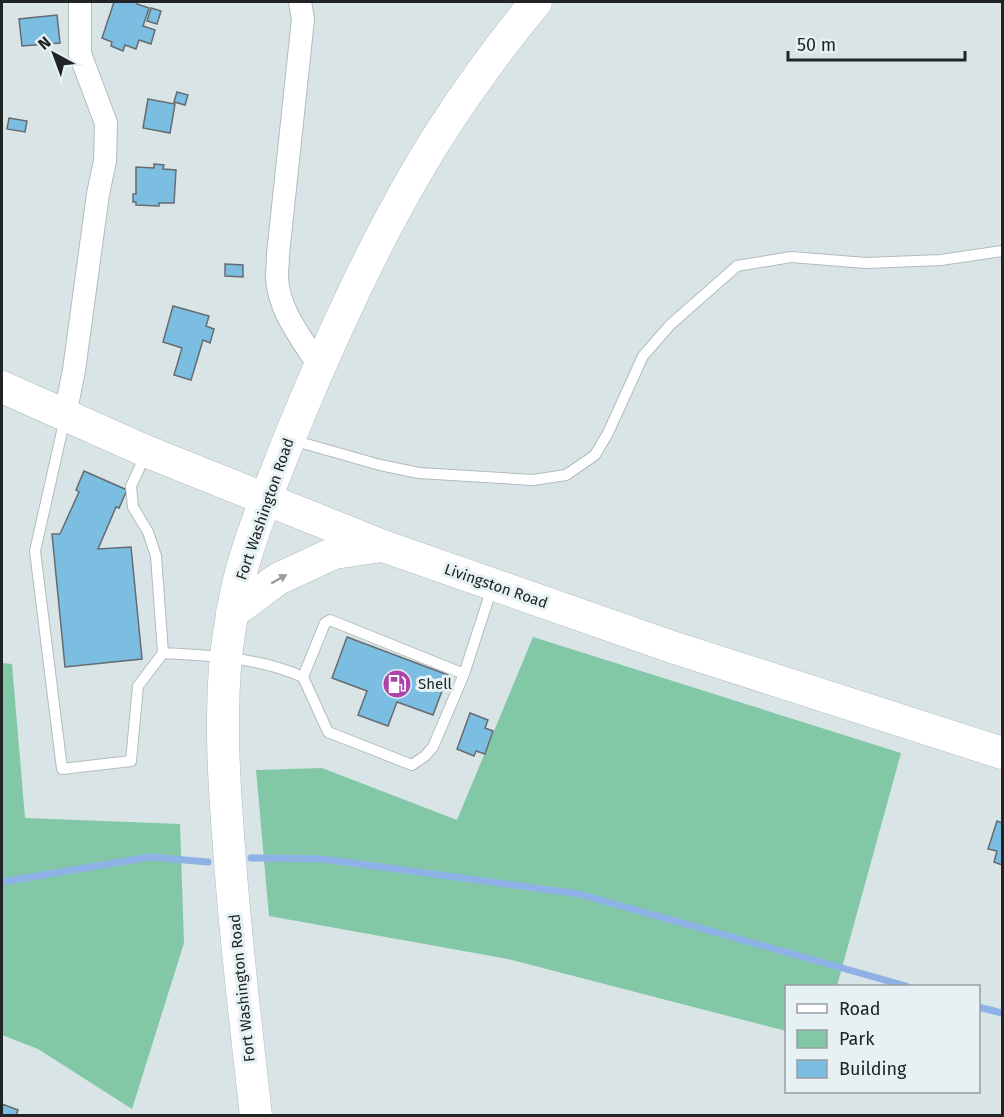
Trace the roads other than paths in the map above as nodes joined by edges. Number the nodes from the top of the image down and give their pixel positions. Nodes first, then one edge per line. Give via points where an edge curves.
1 (80, 2) edge
2 (300, 2) edge
3 (536, 2) edge
4 (1002, 251) edge
5 (319, 366) junction
6 (2, 387) edge
7 (65, 415) junction
8 (289, 440) junction
9 (148, 452) junction
10 (266, 499) junction
11 (383, 546) junction
12 (493, 585) junction
13 (232, 613) junction
14 (163, 653) junction
15 (226, 657) junction
16 (464, 674) junction
17 (303, 676) junction
18 (1002, 753) edge
19 (256, 1116) edge

1 - 7 street via 80,54 106,123 105,162
2 - 5 street via 303,19 277,279 282,302
3 - 5 main road, Fort Washington Road via 480,74 408,185
4 - 8 lane via 940,260 866,263 791,257 737,266 670,325 643,356 595,455 566,475 533,480 419,473
5 - 8 main road, Fort Washington Road
6 - 7 main road, Livingston Road
7 - 9 main road, Livingston Road
7 - 14 lane via 34,551 62,769 131,761 138,686
8 - 10 main road, Fort Washington Road
9 - 10 main road, Livingston Road
9 - 14 lane via 131,486 134,507 156,556
10 - 11 main road, Livingston Road
10 - 13 main road, Fort Washington Road via 243,563
11 - 12 main road, Livingston Road
13 -> 11 main road via 278,579 334,553
12 - 16 lane
12 - 18 main road, Livingston Road
13 - 15 main road, Fort Washington Road
14 - 15 lane
15 - 17 lane
15 - 19 main road, Fort Washington Road via 225,788 242,1000
16 - 17 lane via 330,620 325,623
16 - 17 lane via 433,747 412,765 328,732

